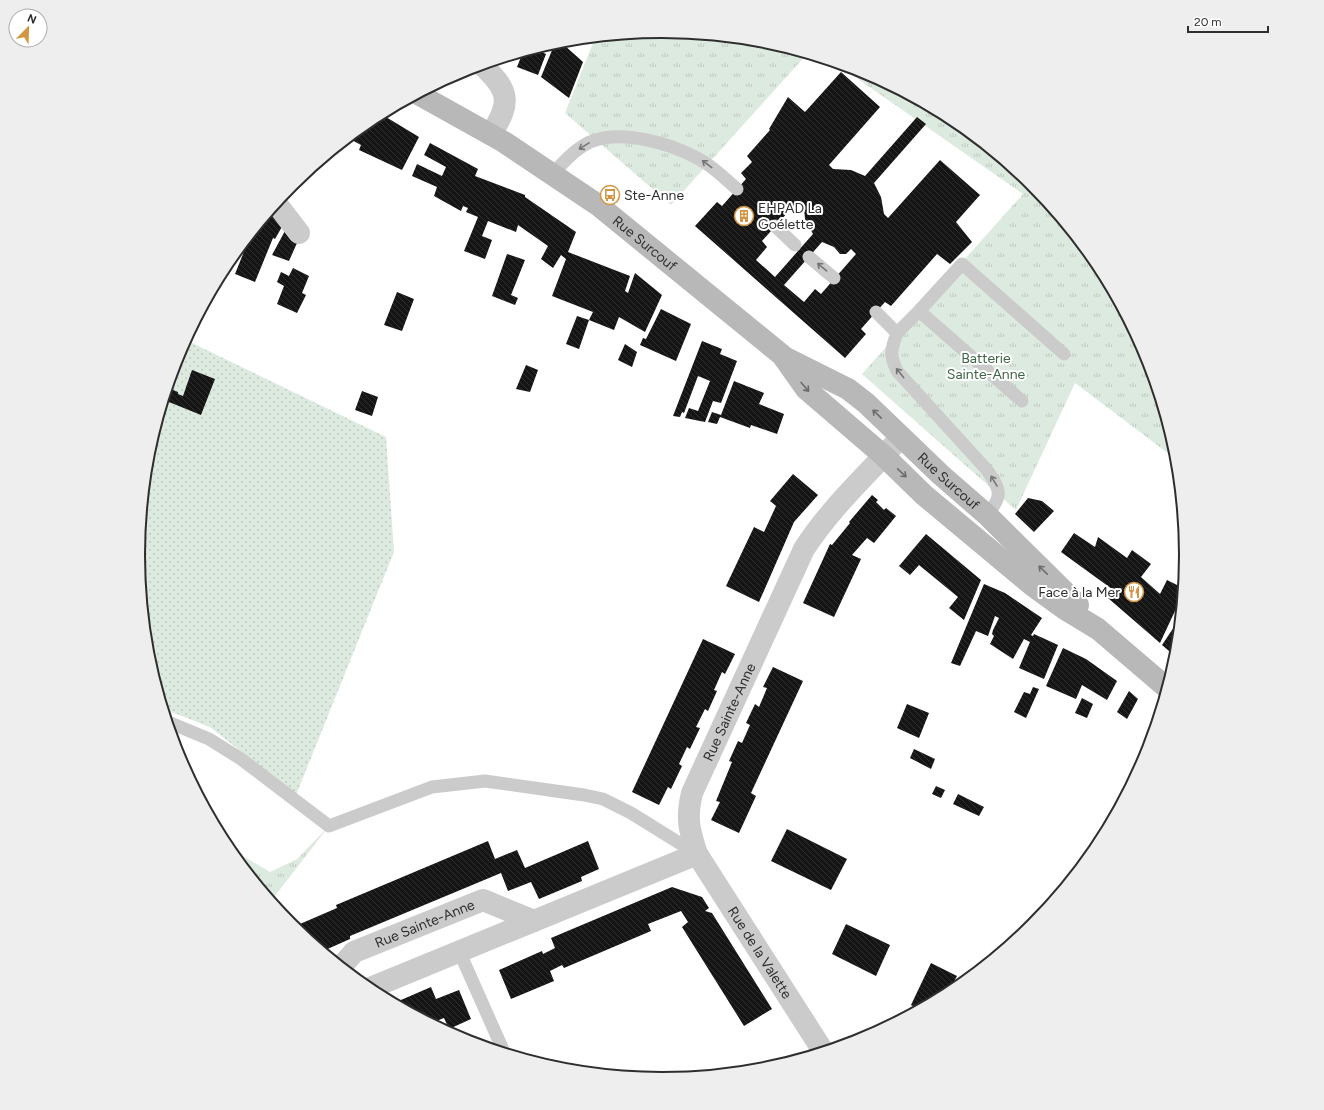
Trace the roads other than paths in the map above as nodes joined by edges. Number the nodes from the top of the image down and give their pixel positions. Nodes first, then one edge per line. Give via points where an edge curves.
1 (486, 69) edge
2 (423, 97) edge
3 (491, 134) junction
4 (554, 174) junction
5 (737, 189) dead end
6 (279, 207) edge
7 (775, 226) dead end
8 (299, 233) dead end
9 (795, 244) dead end
10 (809, 257) dead end
11 (834, 278) dead end
12 (918, 311) junction
13 (876, 312) dead end
14 (897, 333) junction
15 (1064, 354) dead end
16 (782, 356) junction
17 (1022, 401) dead end
18 (901, 437) junction
19 (884, 456) junction
20 (987, 515) junction
21 (1098, 629) junction
22 (1162, 684) edge
23 (173, 724) edge
24 (697, 854) junction
25 (534, 921) junction
26 (459, 951) junction
27 (344, 963) edge
28 (376, 986) edge
29 (502, 1047) edge
30 (820, 1047) edge

1 - 3 street via 501,85 505,96 502,116
2 - 3 main road, Rue Surcouf
3 - 4 main road, Rue Surcouf
5 -> 4 lane via 700,159 671,146 648,140 605,138 590,142 562,162
4 - 16 main road, Rue Surcouf via 598,205
6 - 8 street
7 - 9 lane
11 -> 10 lane
12 - 14 lane
12 - 15 lane via 962,264
12 - 17 lane
13 - 14 lane
20 -> 14 lane via 995,505 999,494 998,485 897,371 890,352
18 -> 16 main road, Rue Surcouf via 848,389
16 -> 19 main road, Rue Surcouf via 806,389
18 - 19 street, Rue Sainte-Anne
18 - 20 main road, Rue Surcouf
19 -> 21 main road, Rue Surcouf via 924,496 1032,585
19 - 24 street, Rue Sainte-Anne via 817,529 804,549 692,793 688,824
21 -> 20 main road, Rue Surcouf via 1077,603
21 - 22 main road, Rue Surcouf
23 - 24 lane via 209,739 240,759 329,826 432,786 485,781 584,794 603,799 631,813
24 - 25 street
24 - 30 street, Rue de la Valette
25 - 26 street
25 - 27 street, Rue Sainte-Anne via 483,900 354,952
26 - 28 street
26 - 29 lane

